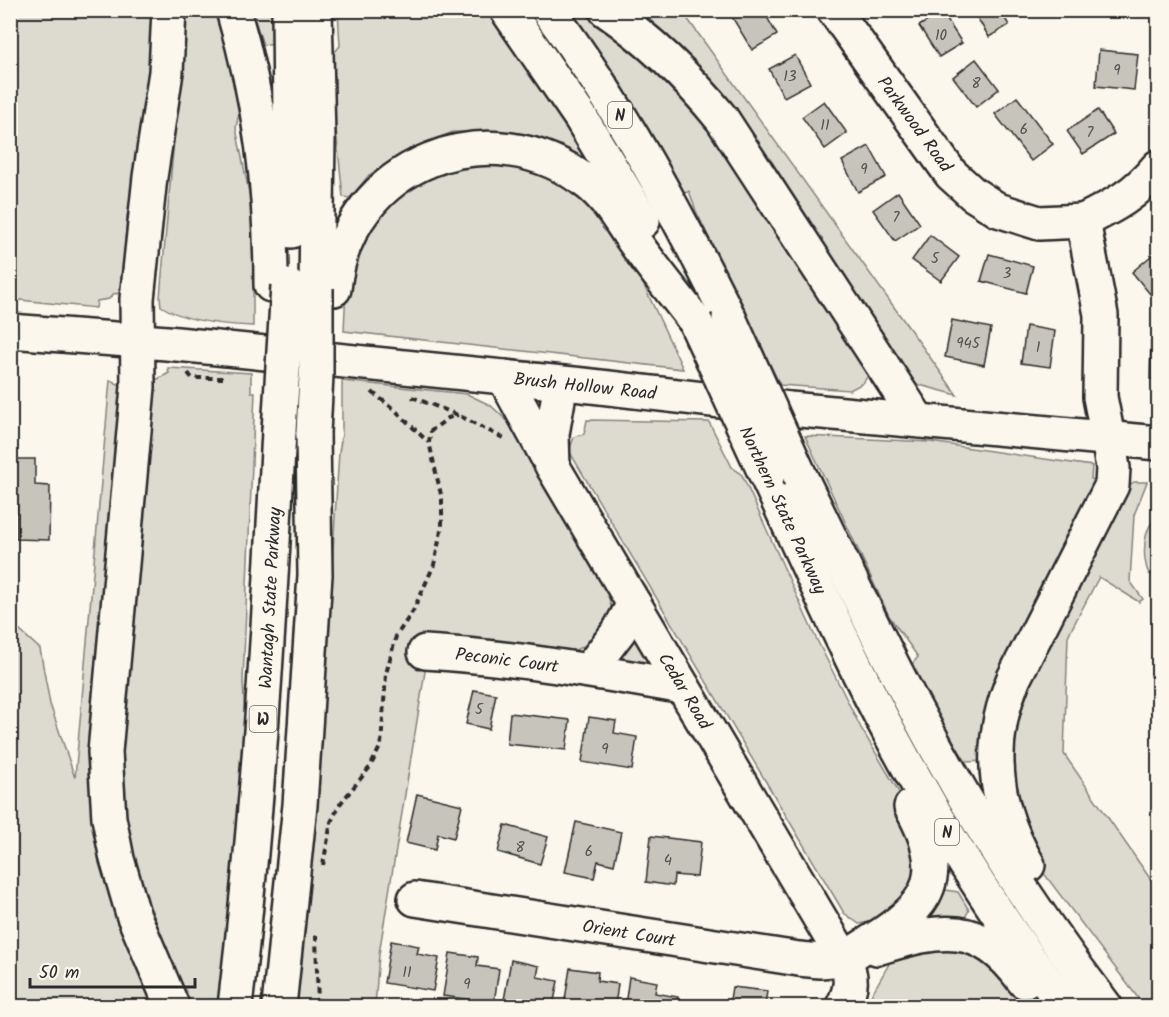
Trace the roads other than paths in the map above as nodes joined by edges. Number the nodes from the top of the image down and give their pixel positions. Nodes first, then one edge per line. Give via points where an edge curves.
1 (169, 10) edge
2 (233, 10) edge
3 (289, 10) edge
4 (315, 10) edge
5 (507, 10) edge
6 (548, 10) edge
7 (606, 10) edge
8 (834, 10) edge
9 (1158, 167) edge
10 (1083, 221) junction
11 (302, 287) junction
12 (695, 321) junction
13 (10, 331) edge
14 (151, 342) junction
15 (504, 377) junction
16 (561, 383) junction
17 (918, 420) junction
18 (1108, 438) junction
19 (1158, 442) edge
20 (553, 466) junction
21 (634, 603) junction
22 (846, 646) junction
23 (425, 652) dead end
24 (589, 670) junction
25 (683, 687) junction
26 (415, 899) dead end
27 (844, 959) junction
28 (1080, 973) junction
29 (172, 1006) edge
30 (235, 1006) edge
31 (279, 1006) edge
32 (843, 1006) edge
33 (1046, 1006) edge
34 (1065, 1006) edge
35 (1105, 1006) edge

1 - 14 main road via 166,72 137,299
2 - 11 main road via 252,84 269,199
3 - 11 main road via 291,218
4 - 11 main road via 318,138
5 - 12 main road, Northern State Parkway / N via 609,163
6 - 28 main road, Northern State Parkway / N, bridge via 609,97 684,225 801,478 953,777
7 - 17 main road via 669,60 722,119
8 - 10 main road, Parkwood Road via 951,174 973,194 998,210 1039,223
9 - 10 main road via 1118,205
10 - 18 main road via 1101,315 1100,397
11 - 12 main road via 336,274 353,226 391,182 433,158 465,149 499,148 533,153 590,184 613,209
11 - 30 main road, Wantagh State Parkway / W, bridge via 282,368 262,727
11 - 31 main road, bridge via 316,375 315,575 300,805
12 - 22 main road, Northern State Parkway / N, bridge
13 - 14 main road, Brush Hollow Road
14 - 15 main road, Brush Hollow Road
14 - 29 main road via 138,387 105,752 109,818 117,859 134,914
15 - 16 main road, Brush Hollow Road
15 - 20 main road, Cedar Road
16 - 17 main road, Brush Hollow Road
16 - 20 main road via 552,434
17 - 18 main road, Brush Hollow Road
18 - 19 main road, Brush Hollow Road
18 - 28 main road via 1112,485 1014,678 996,748 998,784 1008,822
20 - 21 main road, Cedar Road
21 - 24 main road via 619,631
21 - 25 main road, Cedar Road
22 - 27 main road via 900,787 923,830 931,872 912,912
22 - 34 main road, Northern State Parkway / N via 904,759 978,884
23 - 24 main road, Peconic Court
24 - 25 main road, Peconic Court
25 - 27 main road, Cedar Road
26 - 27 main road, Orient Court via 799,959
27 - 32 main road, Cedar Road via 852,980
27 - 33 main road, Orient Court via 920,936 966,935 996,949
28 - 35 main road, Northern State Parkway / N

